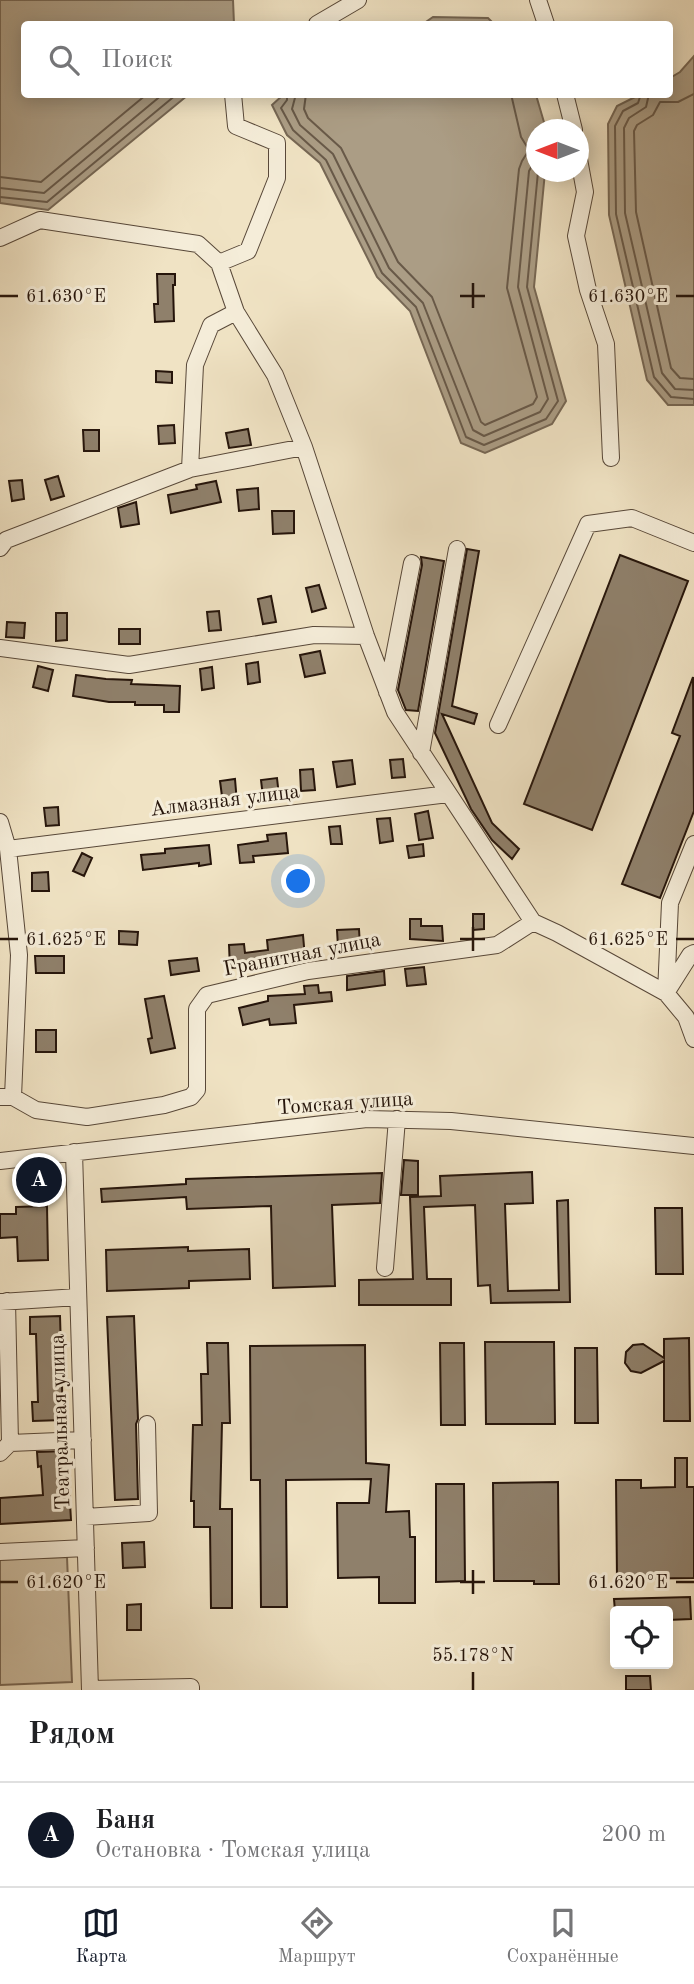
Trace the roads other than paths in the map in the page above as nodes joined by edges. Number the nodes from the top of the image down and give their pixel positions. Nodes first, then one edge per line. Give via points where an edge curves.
1 (358, 0) edge
2 (538, 0) edge
3 (322, 21) edge
4 (545, 21) edge
5 (233, 98) edge
6 (566, 98) edge
7 (571, 119) edge
8 (583, 182) edge
9 (0, 238) edge
10 (219, 263) junction
11 (236, 312) junction
12 (304, 447) junction
13 (611, 458) dead end
14 (190, 469) junction
15 (694, 543) edge
16 (0, 548) edge
17 (457, 549) dead end
18 (412, 564) dead end
19 (366, 636) junction
20 (0, 648) edge
21 (387, 692) junction
22 (498, 725) dead end
23 (421, 753) junction
24 (448, 794) junction
25 (0, 822) edge
26 (694, 844) edge
27 (8, 849) junction
28 (533, 922) junction
29 (694, 953) edge
30 (666, 993) junction
31 (694, 1039) edge
32 (6, 1097) edge
33 (397, 1119) junction
34 (694, 1146) edge
35 (74, 1152) junction
36 (0, 1161) edge
37 (385, 1268) dead end
38 (78, 1297) junction
39 (3, 1301) edge
40 (4, 1389) edge
41 (147, 1424) dead end
42 (83, 1440) junction
43 (5, 1448) edge
44 (85, 1517) junction
45 (86, 1548) junction
46 (0, 1552) edge
47 (90, 1689) edge
48 (191, 1690) edge

1 - 3 street
2 - 4 street
5 - 10 street via 236,126 277,143 277,178 248,251
6 - 7 street
8 - 13 street via 576,236 606,344
9 - 10 street via 40,220 198,244
10 - 11 street
11 - 12 street via 275,375
11 - 14 street via 211,325 195,365
12 - 14 street
12 - 19 street
14 - 16 street via 6,540
15 - 22 street via 632,518 588,524
17 - 23 street
18 - 21 street
19 - 20 street via 314,635 129,664
19 - 21 street
21 - 23 street
23 - 24 street
24 - 27 street, Алмазная улица
24 - 28 street
25 - 27 street
26 - 30 street via 670,903
27 - 32 street via 19,955
28 - 30 street
28 - 32 street, Гранитная улица via 497,945 308,971 207,995 197,1009 197,1090 191,1097 87,1117 36,1110
29 - 30 street
30 - 31 street via 686,1017
33 - 34 street, Томская улица
33 - 35 street, Томская улица
33 - 37 street
35 - 36 street, Томская улица
35 - 38 street, Театральная улица
38 - 39 street
38 - 42 street, Театральная улица
39 - 40 street
40 - 43 street
41 - 44 street via 149,1513
42 - 43 street
42 - 44 street, Театральная улица
44 - 45 street, Театральная улица
45 - 46 street
45 - 47 street, Театральная улица
47 - 48 street

